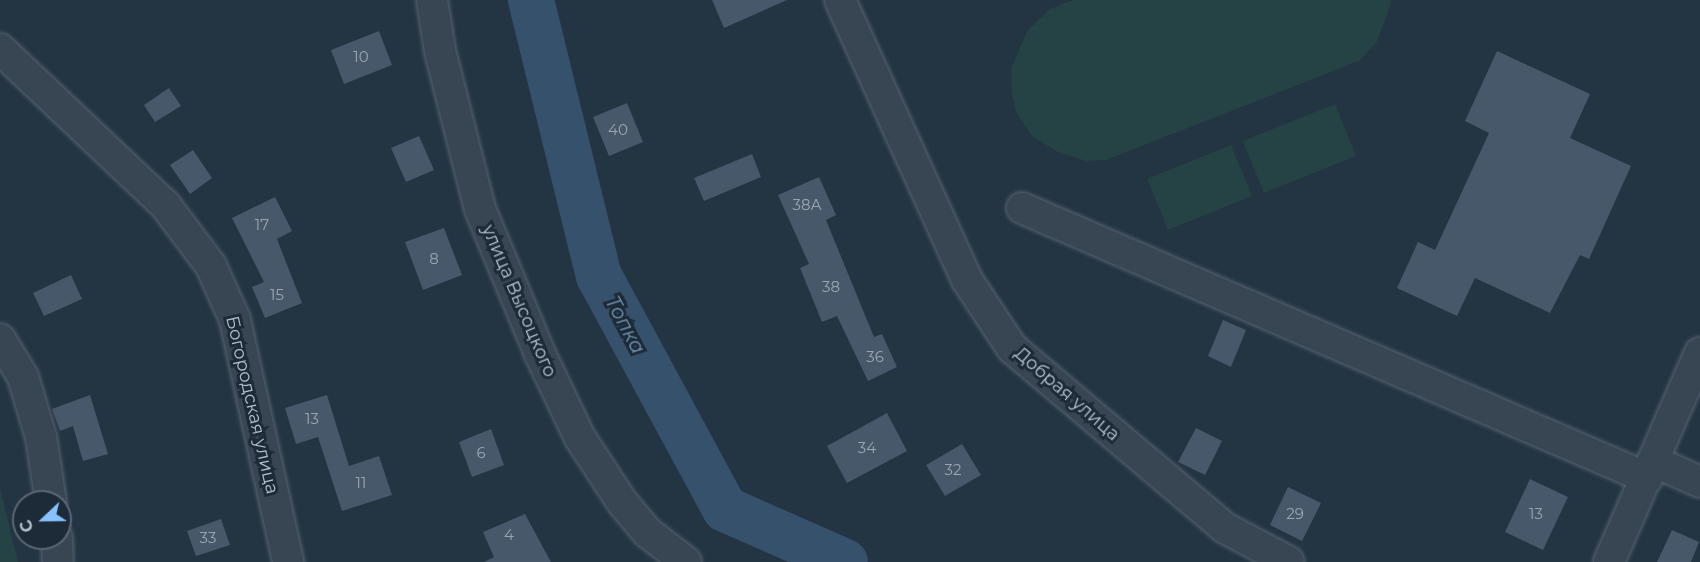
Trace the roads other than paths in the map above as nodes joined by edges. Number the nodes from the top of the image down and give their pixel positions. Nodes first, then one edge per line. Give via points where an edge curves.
1 (432, 0) edge
2 (840, 0) edge
3 (0, 49) edge
4 (1022, 208) dead end
5 (0, 339) edge
6 (1700, 353) edge
7 (1650, 470) junction
8 (1700, 482) edge
9 (49, 490) edge
10 (288, 562) edge
11 (686, 562) edge
12 (1289, 562) edge
13 (1609, 562) edge

1 - 11 street, улица Высоцкого via 440,51 480,209 540,354 580,438 622,502 647,532
2 - 12 street, Добрая улица via 967,280 1012,348 1225,528
3 - 10 street, Богородская улица via 166,206 211,266 234,320
4 - 7 street
5 - 9 street via 23,377 41,437
6 - 7 street
7 - 8 street
7 - 13 street

